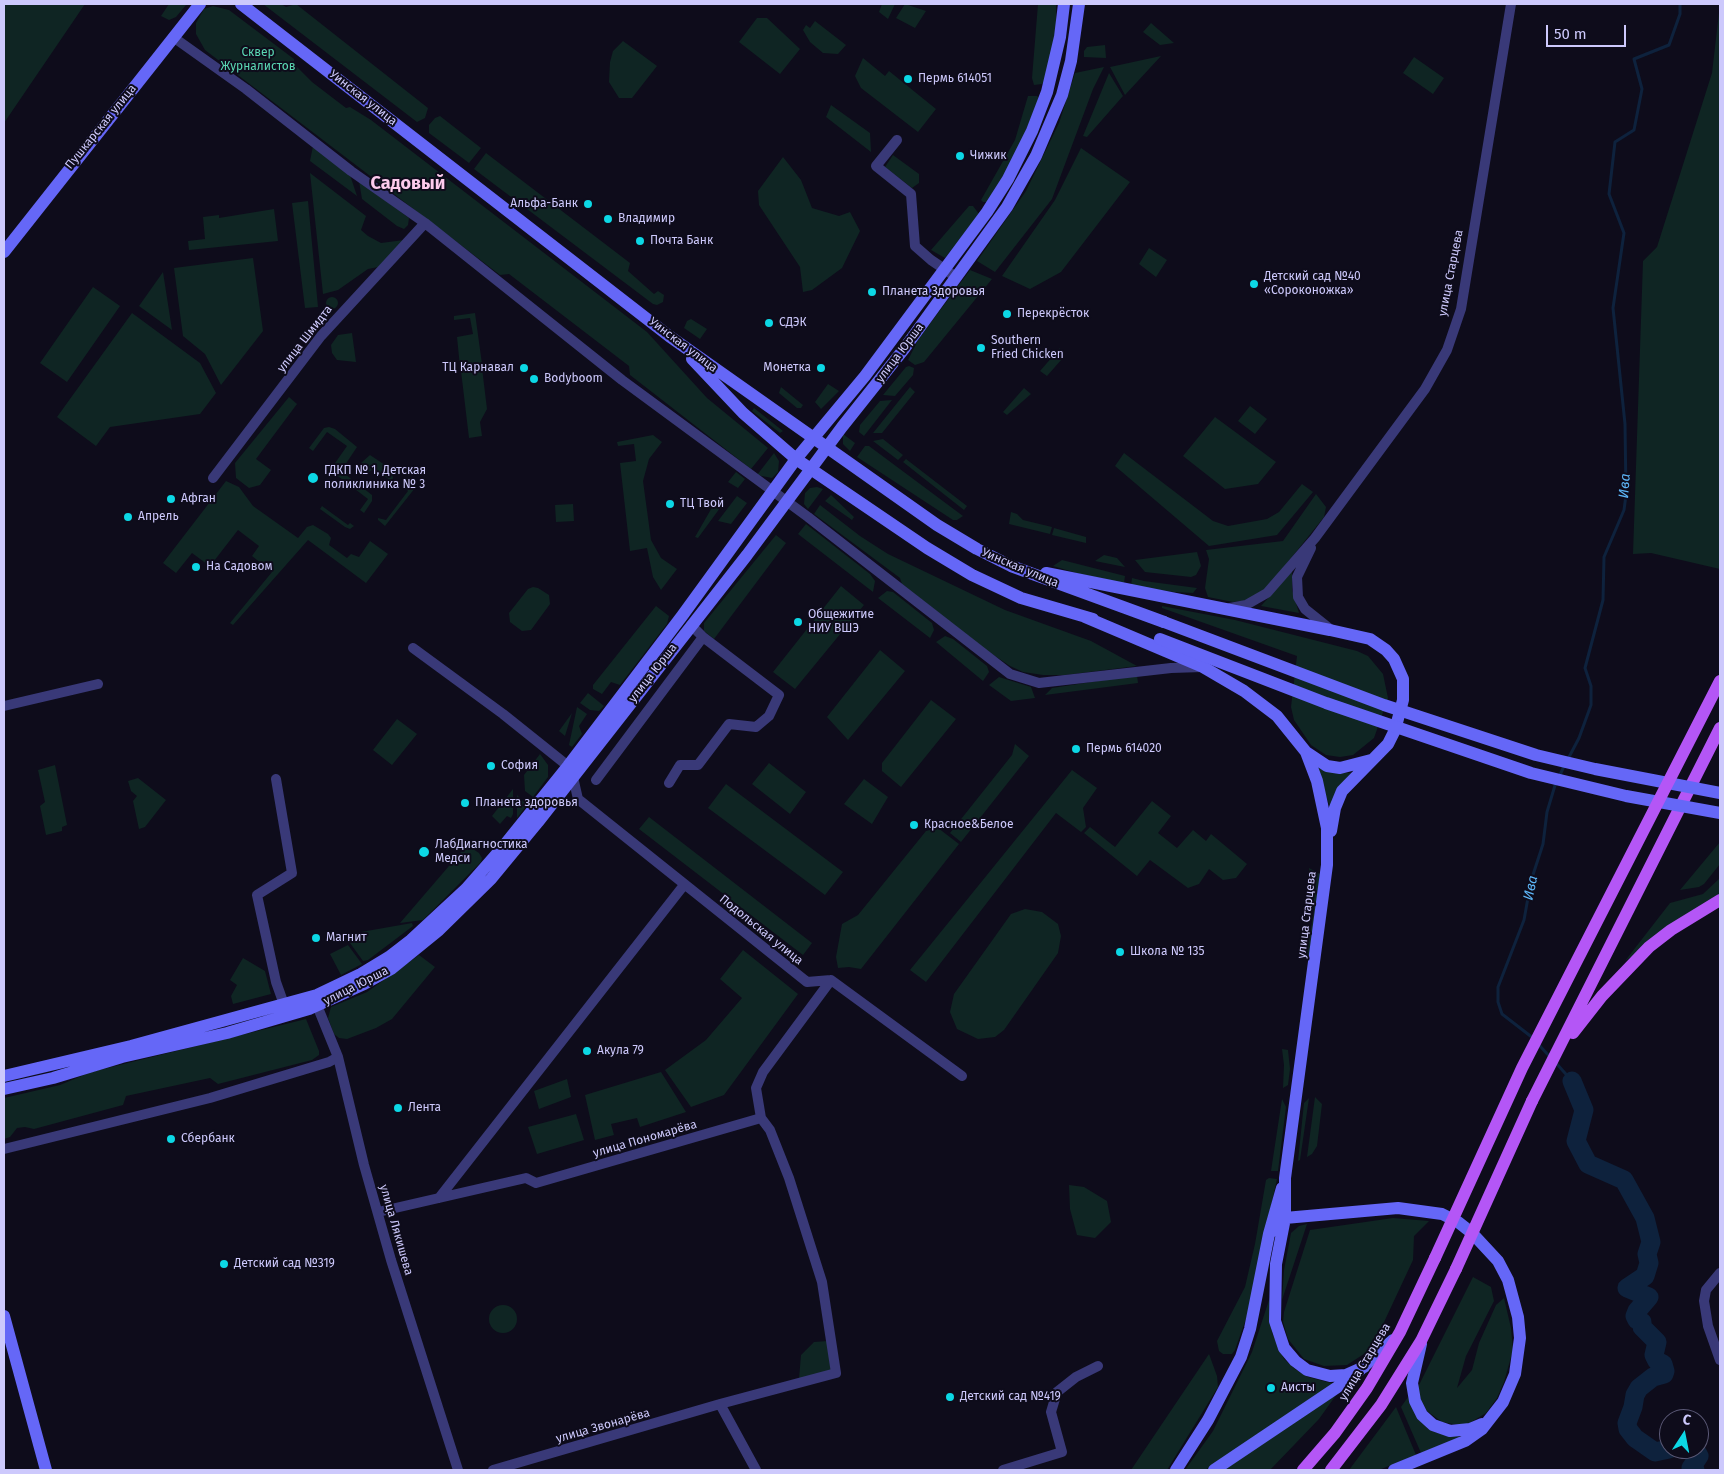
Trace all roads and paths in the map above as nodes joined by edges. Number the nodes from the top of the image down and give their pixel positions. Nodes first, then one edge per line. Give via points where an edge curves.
1 (200, 4) edge
2 (241, 4) edge
3 (1064, 4) edge
4 (1079, 4) edge
5 (1511, 4) edge
6 (173, 37) junction
7 (897, 140) dead end
8 (425, 223) junction
9 (4, 252) edge
10 (951, 274) junction
11 (669, 336) junction
12 (812, 438) junction
13 (826, 448) junction
14 (796, 459) junction
15 (811, 468) junction
16 (213, 478) dead end
17 (772, 492) junction
18 (787, 502) junction
19 (1315, 538) junction
20 (1012, 566) junction
21 (1226, 608) junction
22 (1085, 617) junction
23 (686, 620) junction
24 (1330, 630) junction
25 (703, 637) junction
26 (413, 648) dead end
27 (1203, 667) junction
28 (1720, 681) edge
29 (98, 684) dead end
30 (4, 706) edge
31 (1720, 728) edge
32 (1306, 752) junction
33 (1374, 758) junction
34 (570, 772) junction
35 (276, 779) dead end
36 (596, 780) dead end
37 (669, 783) dead end
38 (1720, 793) edge
39 (1720, 813) edge
40 (1327, 866) junction
41 (684, 885) junction
42 (1720, 900) edge
43 (832, 980) junction
44 (315, 1001) junction
45 (283, 1003) junction
46 (288, 1016) junction
47 (132, 1050) junction
48 (338, 1057) junction
49 (1553, 1061) junction
50 (4, 1076) edge
51 (962, 1076) dead end
52 (4, 1089) edge
53 (761, 1118) junction
54 (4, 1149) edge
55 (1285, 1178) junction
56 (438, 1198) junction
57 (378, 1212) junction
58 (1285, 1218) junction
59 (1269, 1234) junction
60 (1720, 1273) edge
61 (4, 1316) edge
62 (1400, 1332) junction
63 (1421, 1341) junction
64 (1720, 1360) edge
65 (1098, 1366) dead end
66 (1364, 1367) junction
67 (720, 1404) junction
68 (1497, 1412) junction
69 (46, 1470) edge
70 (458, 1470) edge
71 (493, 1470) edge
72 (756, 1470) edge
73 (1003, 1470) edge
74 (1176, 1470) edge
75 (1214, 1470) edge
76 (1303, 1470) edge
77 (1331, 1470) edge
78 (1394, 1470) edge

1 - 6 main road, Пушкарская улица
2 - 11 main road, Уинская улица
3 - 10 main road, улица Юрша via 1056,59 1032,131 1008,179
4 - 10 main road, улица Юрша via 1071,61 1047,133 1007,207
5 - 19 street, улица Старцева via 1461,308 1447,350 1425,389
6 - 8 street
6 - 9 main road, Пушкарская улица
7 - 10 street via 876,166 911,194 915,246
8 - 16 street, улица Шмидта via 321,336
8 - 17 street via 600,362
10 - 12 main road, улица Юрша
10 - 13 main road, улица Юрша via 904,349
11 - 12 main road, Уинская улица
11 - 14 main road, Уинская улица via 743,413
12 - 13 main road, Уинская улица
12 - 14 main road, улица Юрша
13 - 15 main road, улица Юрша
13 - 20 main road, Уинская улица via 938,525
14 - 15 main road, Уинская улица
14 - 17 main road, улица Юрша
15 - 18 main road, улица Юрша
15 - 22 main road, Уинская улица via 972,575 1021,598
17 - 18 street
17 - 23 main road, улица Юрша
18 - 23 main road, улица Юрша
18 - 27 street via 1001,669 1018,678 1055,682
19 - 21 street via 1267,593 1246,605
19 - 24 street via 1297,577 1296,587 1305,609
20 - 21 main road
20 - 38 main road, Уинская улица, bridge via 1384,705 1536,755
21 - 24 main road
22 - 27 main road, улица Старцева
22 - 39 main road, Уинская улица, bridge via 1160,639 1326,703 1531,773 1626,796
23 - 25 street
23 - 34 main road, улица Юрша
24 - 33 main road via 1370,639 1394,659 1403,679 1403,700 1395,730 1388,744
25 - 36 street
25 - 37 street via 779,695 769,716 756,727 729,724 698,765 680,766
26 - 34 street via 503,714
27 - 32 main road, улица Старцева via 1244,690 1277,716
28 - 62 main road, улица Старцева, bridge via 1522,1068
29 - 30 street
31 - 49 main road, bridge
32 - 33 main road via 1327,766 1340,768
32 - 40 main road, улица Старцева via 1322,800 1327,828
33 - 40 main road via 1342,791 1334,808
34 - 41 street, Подольская улица via 578,799
34 - 44 main road, улица Юрша via 466,889 411,940
35 - 45 street via 292,873 257,894
40 - 55 main road, улица Старцева
41 - 43 street, Подольская улица via 806,982
41 - 56 street
42 - 49 main road via 1671,930 1634,961 1602,996
43 - 51 street
43 - 53 street via 763,1072 756,1088
44 - 45 main road, улица Юрша
44 - 46 main road, улица Юрша
44 - 48 street, улица Лякишева
45 - 46 street
45 - 47 main road, улица Юрша
46 - 47 main road, улица Юрша
47 - 50 main road, улица Юрша
47 - 52 main road, улица Юрша
48 - 54 street via 210,1098
48 - 57 street, улица Лякишева
49 - 63 main road, bridge
53 - 56 street, улица Пономарёва via 536,1183 526,1178
53 - 67 street, улица Звонарёва via 770,1130 789,1178 822,1282 836,1373
55 - 58 main road, улица Старцева
55 - 59 main road
56 - 57 street, улица Пономарёва
57 - 70 street, улица Лякишева via 390,1260
58 - 59 main road
58 - 66 main road, улица Старцева via 1276,1264 1274,1308 1276,1330 1284,1348 1301,1366 1323,1375 1346,1374
58 - 68 main road via 1398,1208 1442,1214 1472,1233 1498,1261 1508,1280 1518,1317 1520,1338 1515,1374
59 - 74 main road via 1250,1329 1227,1387
60 - 64 street via 1706,1290 1704,1301 1708,1326
61 - 69 main road
62 - 66 main road
62 - 76 main road, улица Старцева via 1358,1400
63 - 68 main road via 1412,1383 1418,1408 1428,1421 1441,1428 1459,1431 1479,1425
63 - 77 main road via 1381,1404
65 - 73 street via 1057,1392 1051,1412 1062,1452
66 - 75 main road
67 - 71 street, улица Звонарёва
67 - 72 street
68 - 78 main road via 1482,1429 1465,1441

